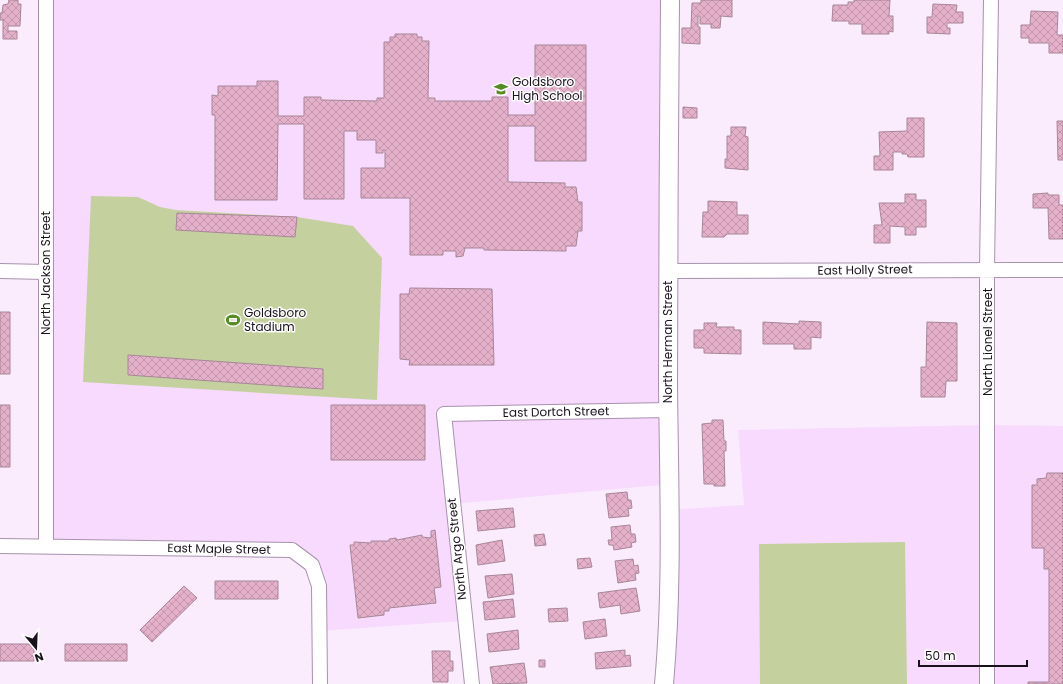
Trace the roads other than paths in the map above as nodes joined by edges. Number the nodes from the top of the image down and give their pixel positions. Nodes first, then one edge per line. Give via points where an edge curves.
1 (46, 0) edge
2 (670, 0) edge
3 (991, 0) edge
4 (988, 269) junction
5 (1063, 270) edge
6 (0, 271) edge
7 (46, 272) junction
8 (668, 272) junction
9 (668, 410) junction
10 (444, 414) joint
11 (0, 546) edge
12 (46, 546) junction
13 (320, 684) edge
14 (472, 684) edge
15 (664, 684) edge
16 (987, 684) edge

1 - 7 street, North Jackson Street
2 - 8 main road, North Herman Street
3 - 4 street, North Lionel Street
4 - 5 street, East Holly Street
4 - 8 street, East Holly Street
4 - 16 street, North Lionel Street
6 - 7 street
7 - 12 street, North Jackson Street
8 - 9 main road, North Herman Street
9 - 10 street, East Dortch Street
9 - 15 main road, North Herman Street via 669,627
10 - 14 street, North Argo Street
11 - 12 street, East Maple Street
12 - 13 street, East Maple Street via 292,550 312,565 319,586

